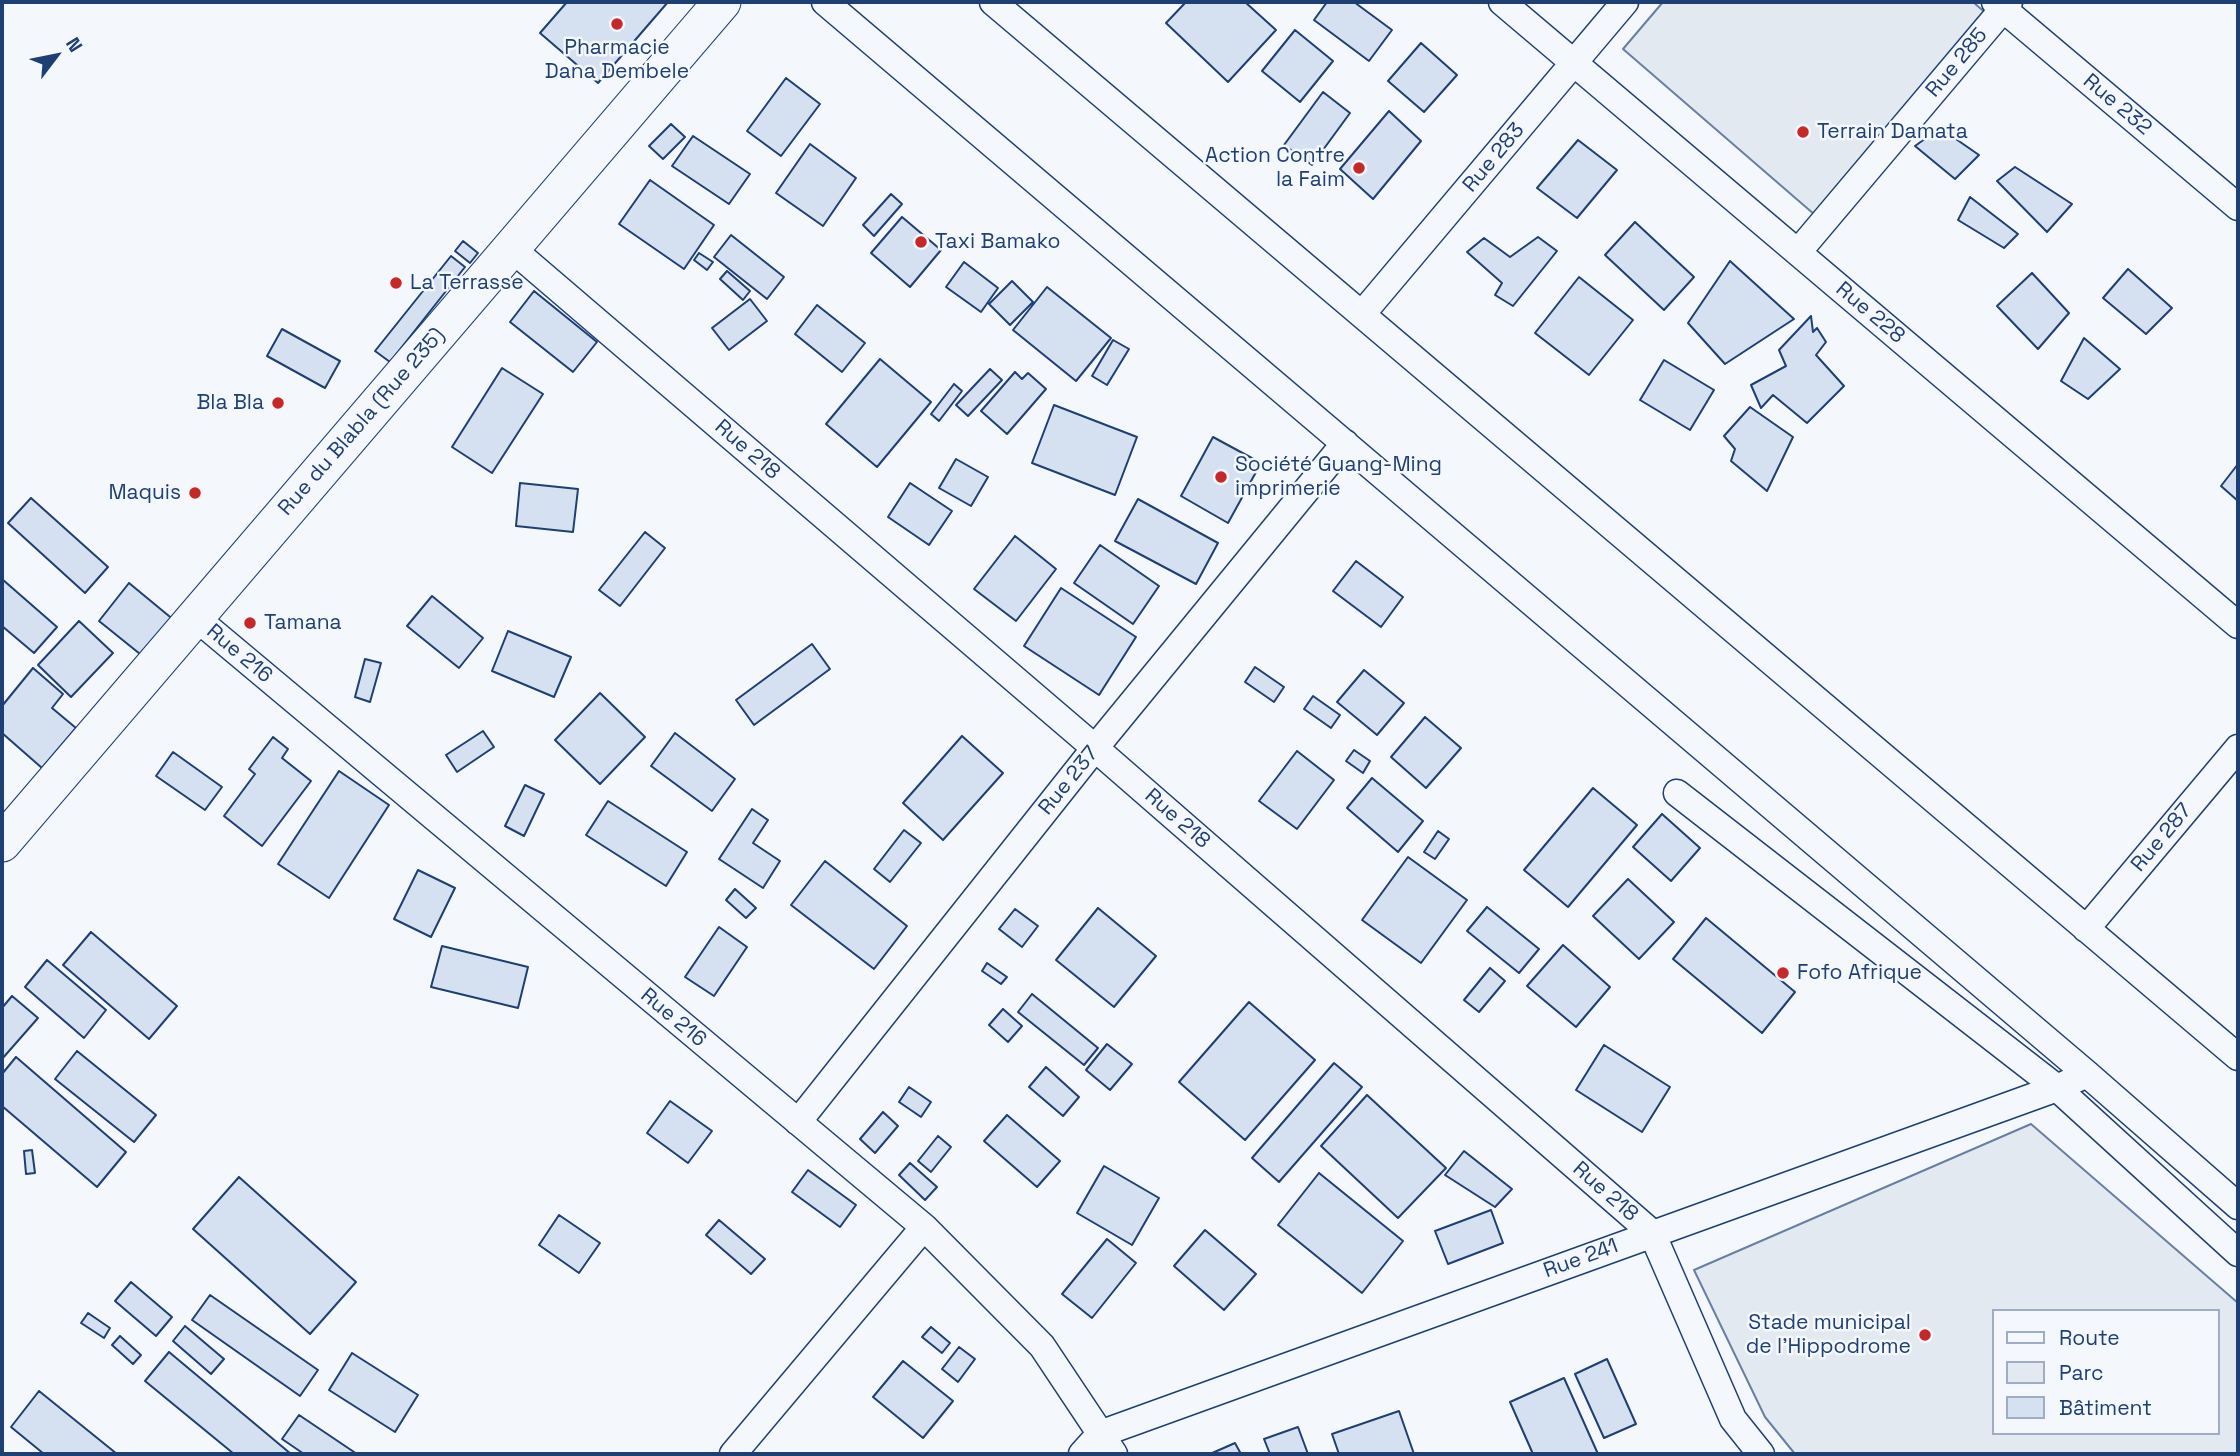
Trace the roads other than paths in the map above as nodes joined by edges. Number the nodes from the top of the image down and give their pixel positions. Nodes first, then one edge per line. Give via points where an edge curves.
1 (722, 2) edge
2 (825, 2) edge
3 (993, 2) edge
4 (1502, 2) edge
5 (1625, 2) edge
6 (2002, 4) edge
7 (1574, 63) junction
8 (2238, 208) edge
9 (511, 248) junction
10 (1798, 252) junction
11 (1362, 314) junction
12 (1345, 443) junction
13 (195, 617) junction
14 (2238, 625) edge
15 (1095, 748) junction
16 (2238, 748) edge
17 (1677, 793) dead end
18 (2, 843) edge
19 (2087, 929) junction
20 (2238, 1057) edge
21 (2087, 1074) junction
22 (2057, 1088) junction
23 (798, 1122) junction
24 (2238, 1206) edge
25 (924, 1227) junction
26 (1652, 1233) junction
27 (2238, 1253) edge
28 (1107, 1444) edge
29 (733, 1454) edge
30 (1083, 1454) edge
31 (1761, 1454) edge

1 - 9 street, Rue du Blabla (Rue 235)
2 - 12 street
3 - 11 street
4 - 7 street, Rue 228
5 - 7 street, Rue 283
6 - 8 street, Rue 232
6 - 10 street, Rue 285
7 - 10 street, Rue 228
7 - 11 street, Rue 283
9 - 13 street, Rue du Blabla (Rue 235)
9 - 15 street, Rue 218
10 - 14 street, Rue 228
11 - 19 street
12 - 15 street, Rue 237
12 - 21 street
13 - 18 street, Rue du Blabla (Rue 235)
13 - 23 street, Rue 216
15 - 23 street, Rue 237
15 - 26 street, Rue 218
16 - 19 street, Rue 287
17 - 22 street
19 - 20 street
21 - 22 street, Rue 241
21 - 24 street
22 - 26 street, Rue 241
22 - 27 street
23 - 25 street, Rue 216
25 - 28 street, Rue 216 via 1042,1346
25 - 29 street
26 - 28 street, Rue 241
26 - 31 street, Rue 218 via 1733,1419
28 - 30 street, Rue 241

